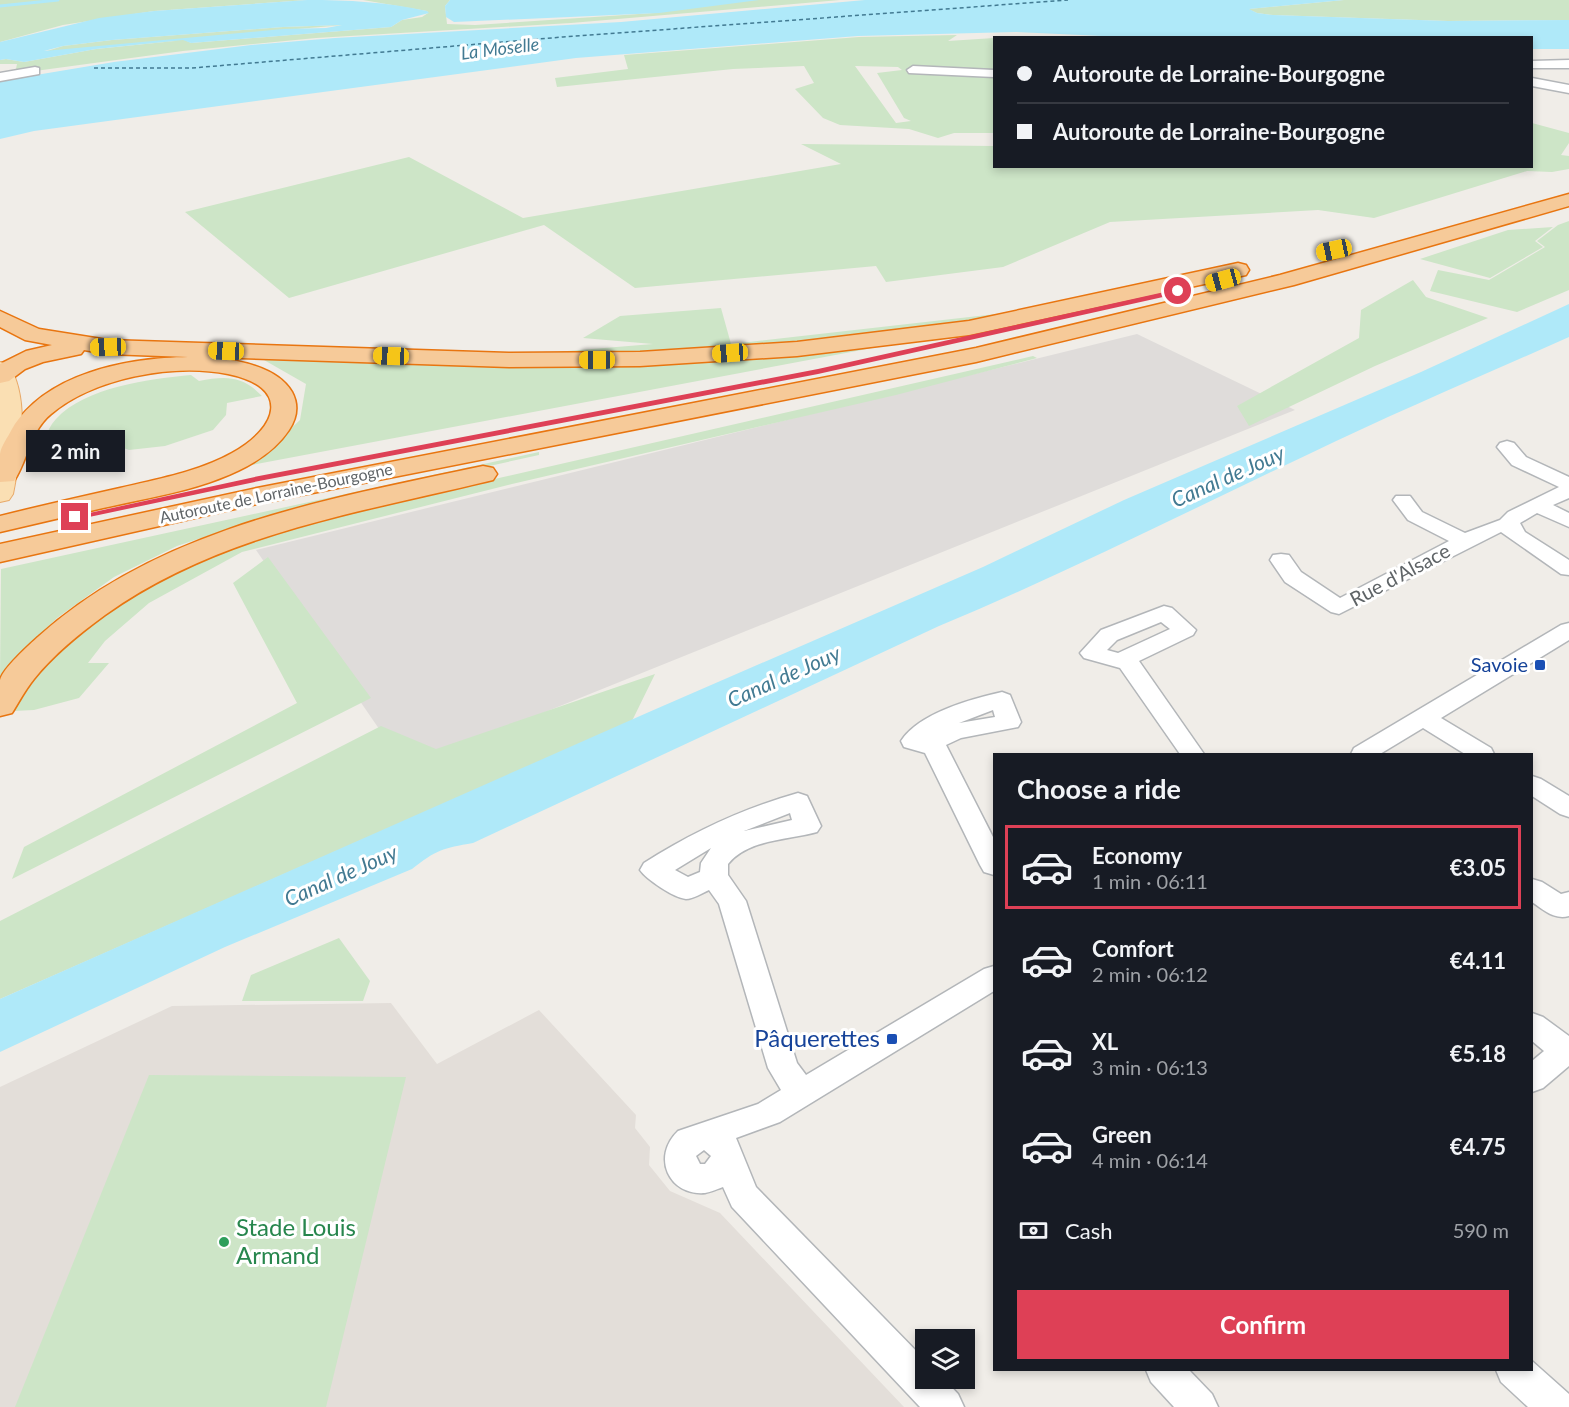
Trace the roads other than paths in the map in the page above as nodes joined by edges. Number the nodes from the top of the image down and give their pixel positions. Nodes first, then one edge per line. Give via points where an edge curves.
1 (1569, 64) edge
2 (1533, 65) edge
3 (913, 70) dead end
4 (35, 71) dead end
5 (993, 74) edge
6 (0, 77) edge
7 (1533, 82) edge
8 (1569, 89) edge
9 (1569, 186) edge
10 (1569, 200) edge
11 (1334, 250) junction
12 (0, 318) edge
13 (108, 347) junction
14 (976, 355) junction
15 (1, 373) edge
16 (1507, 447) dead end
17 (1569, 484) edge
18 (2, 485) edge
19 (1569, 490) edge
20 (1403, 500) dead end
21 (1537, 505) junction
22 (1569, 521) edge
23 (0, 524) edge
24 (1510, 526) junction
25 (0, 534) edge
26 (1464, 541) junction
27 (0, 553) edge
28 (1281, 560) dead end
29 (1569, 569) edge
30 (1122, 630) junction
31 (1569, 630) edge
32 (1133, 654) junction
33 (0, 706) edge
34 (1424, 718) junction
35 (933, 743) dead end
36 (1191, 753) edge
37 (1365, 753) edge
38 (1480, 753) edge
39 (1533, 786) edge
40 (1569, 808) edge
41 (993, 863) edge
42 (714, 877) junction
43 (1533, 891) edge
44 (1569, 902) edge
45 (993, 978) edge
46 (1533, 1026) edge
47 (1568, 1050) edge
48 (1533, 1078) edge
49 (801, 1093) junction
50 (1168, 1371) edge
51 (1515, 1371) edge
52 (945, 1407) edge
53 (1199, 1407) edge
54 (1556, 1407) edge

1 - 2 street
3 - 5 street
4 - 6 street
7 - 8 street
9 - 11 highway, Autoroute de Lorraine-Bourgogne
10 - 14 highway, Autoroute de Lorraine-Bourgogne via 1286,280
11 - 13 highway via 969,328 797,349 640,359 509,360
11 - 25 highway, Autoroute de Lorraine-Bourgogne via 1200,286 818,372 259,479
12 - 13 highway via 33,335
13 - 15 highway via 39,355
14 - 27 highway, Autoroute de Lorraine-Bourgogne via 268,494
14 - 33 highway via 940,370 294,517 223,539 156,568 106,597 55,637 10,686
15 - 18 main road via 9,405
16 - 17 street via 1519,461
18 - 23 highway via 23,433 42,408 78,387 123,372 177,364 231,368 264,378 280,390 286,405 284,419 275,433 227,466 174,484
19 - 21 street, Rue d'Alsace
20 - 26 street, Rue d'Alsace via 1415,516
21 - 22 street
21 - 24 street, Rue d'Alsace via 1515,516
24 - 26 street, Rue d'Alsace via 1492,528
24 - 29 street via 1518,536
26 - 28 street, Rue d'Alsace via 1339,607 1293,577
30 - 32 street
30 - 32 street via 1109,635 1092,652 1119,661
30 - 32 street via 1164,613 1185,630
31 - 34 street
32 - 36 street
34 - 37 street
34 - 38 street
35 - 41 street
39 - 40 street
42 - 42 street via 687,889 654,870 695,843 722,841
42 - 49 street via 732,901 783,1068
43 - 44 street via 1561,908
45 - 49 street
46 - 47 street
47 - 48 street
49 - 52 street via 769,1113 716,1157 724,1190 744,1197
50 - 53 street
51 - 54 street

